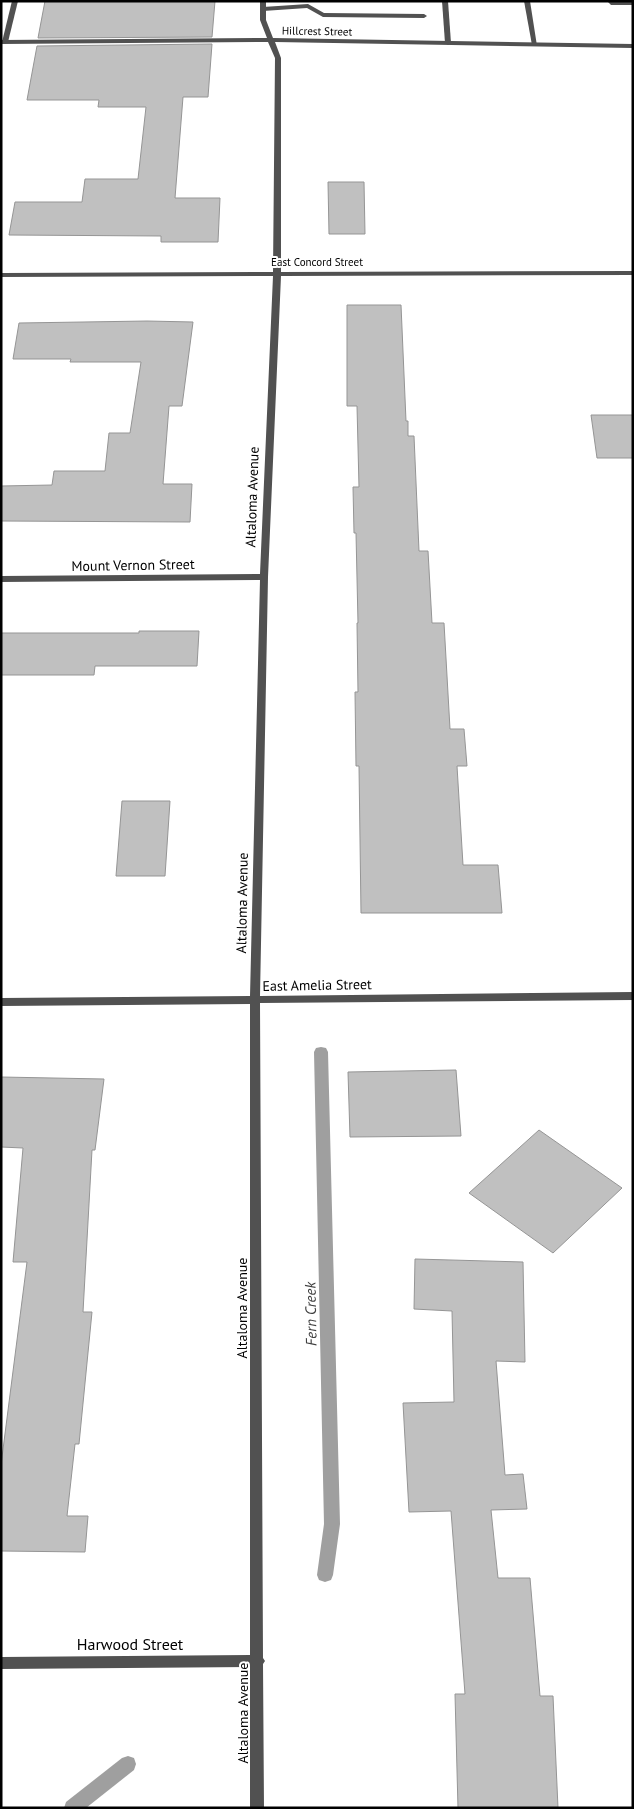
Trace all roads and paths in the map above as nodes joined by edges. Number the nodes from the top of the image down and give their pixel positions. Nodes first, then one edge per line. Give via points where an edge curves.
1 (14, 1) edge
2 (263, 1) edge
3 (445, 1) edge
4 (528, 1) edge
5 (610, 1) edge
6 (308, 3) edge
7 (633, 3) edge
8 (263, 9) junction
9 (424, 16) dead end
10 (269, 40) junction
11 (3, 42) edge
12 (448, 43) junction
13 (535, 45) junction
14 (633, 46) edge
15 (277, 273) junction
16 (633, 273) edge
17 (1, 275) edge
18 (264, 577) junction
19 (1, 580) edge
20 (633, 996) edge
21 (255, 999) junction
22 (1, 1002) edge
23 (258, 1661) junction
24 (1, 1663) edge
25 (258, 1808) edge

1 - 11 street
2 - 8 street, Altaloma Avenue
3 - 12 street
4 - 13 street
5 - 7 street
6 - 8 street
6 - 9 street via 323,15
8 - 10 street, Altaloma Avenue
10 - 11 street, Hillcrest Street
10 - 12 street, Hillcrest Street
10 - 15 street, Altaloma Avenue via 278,58
12 - 13 street, Hillcrest Street
13 - 14 street, Hillcrest Street
15 - 16 street, East Concord Street
15 - 17 street, East Concord Street
15 - 18 street, Altaloma Avenue
18 - 19 street, Mount Vernon Street
18 - 21 street, Altaloma Avenue
20 - 21 street, East Amelia Street
21 - 22 street, East Amelia Street
21 - 23 street, Altaloma Avenue
23 - 24 street, Harwood Street
23 - 25 street, Altaloma Avenue

